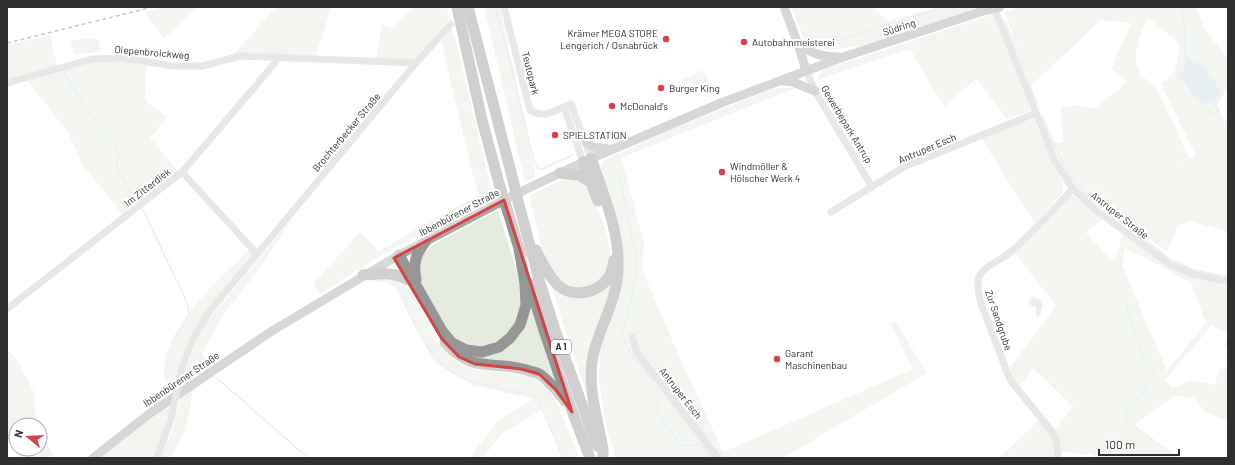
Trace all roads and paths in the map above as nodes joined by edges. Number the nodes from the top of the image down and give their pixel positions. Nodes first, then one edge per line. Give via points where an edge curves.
1 (457, 7) edge
2 (468, 7) edge
3 (504, 7) edge
4 (784, 7) edge
5 (994, 7) edge
6 (1000, 7) edge
7 (451, 24) dead end
8 (798, 44) junction
9 (276, 57) junction
10 (843, 57) junction
11 (416, 63) junction
12 (806, 70) junction
13 (779, 80) junction
14 (7, 83) edge
15 (816, 91) junction
16 (567, 106) junction
17 (1036, 113) junction
18 (586, 142) junction
19 (611, 150) junction
20 (587, 160) junction
21 (182, 172) junction
22 (560, 173) junction
23 (590, 182) junction
24 (872, 187) junction
25 (1073, 189) junction
26 (831, 212) dead end
27 (527, 234) junction
28 (426, 242) junction
29 (519, 249) junction
30 (257, 254) junction
31 (397, 257) junction
32 (363, 275) junction
33 (1228, 282) edge
34 (412, 283) junction
35 (7, 309) edge
36 (632, 337) dead end
37 (572, 412) junction
38 (93, 458) edge
39 (157, 458) edge
40 (590, 458) edge
41 (602, 458) edge
42 (718, 458) edge
43 (1058, 458) edge

1 - 29 highway, A 1, bridge via 482,120
2 - 27 highway, A 1, bridge
3 - 16 street, Teutopark via 530,110 538,114 547,114
4 - 8 main road
5 - 17 street, Antruper Straße
6 - 10 main road, Südring, bridge
7 - 11 street, Brochterbecker Straße
8 - 10 main road via 815,54
8 - 12 main road
9 - 11 street, Diepenbroickweg
9 - 14 street, Diepenbroickweg via 241,56 202,66 173,66 123,58 92,59
9 - 21 street, Im Zitterdiek via 275,63
10 - 12 main road, Südring
11 - 30 street, Brochterbecker Straße
12 - 13 main road, Ibbenbürener Straße
12 - 15 street, Gewerbepark Antrup
13 - 15 main road via 793,82
13 - 19 main road, Ibbenbürener Straße
15 - 24 street, Gewerbepark Antrup
16 - 18 street
16 - 20 street
17 - 24 street, Antruper Esch via 904,167
17 - 25 street, Antruper Straße via 1055,161
18 - 19 main road via 593,147
18 - 20 street
19 - 20 main road, Ibbenbürener Straße
20 - 22 main road, Ibbenbürener Straße
20 - 23 highway
20 - 41 highway via 611,220 618,255 614,299 595,347 591,368 592,391 603,449
21 - 30 street
21 - 35 street, Im Zitterdiek
22 - 23 highway via 579,175
22 - 28 main road, Ibbenbürener Straße
23 - 27 highway via 606,221 613,248 612,269 602,285 579,293 559,285
24 - 26 street, Antruper Esch
25 - 33 street, Antruper Straße via 1097,211 1171,265 1193,274
25 - 43 street, Zur Sandgrube via 1008,254 986,268 978,280 981,303 1010,380 1050,429 1056,440
27 - 41 highway, A 1 via 556,333
28 - 31 main road, Ibbenbürener Straße
28 - 34 highway via 418,252
29 - 34 highway via 526,305 520,325 510,338 498,347 482,352 466,350 452,342 442,331
29 - 37 highway, A 1
30 - 39 street, Brochterbecker Straße, bridge via 205,317 196,332 181,372 172,419
31 - 32 main road, Ibbenbürener Straße
31 - 34 highway
32 - 34 highway via 385,273 401,276
32 - 38 main road, Ibbenbürener Straße via 266,335 149,414
34 - 37 highway via 442,339 459,357 475,364 521,369 539,374 556,390
36 - 42 street, Antruper Esch via 641,358
37 - 40 highway, A 1

